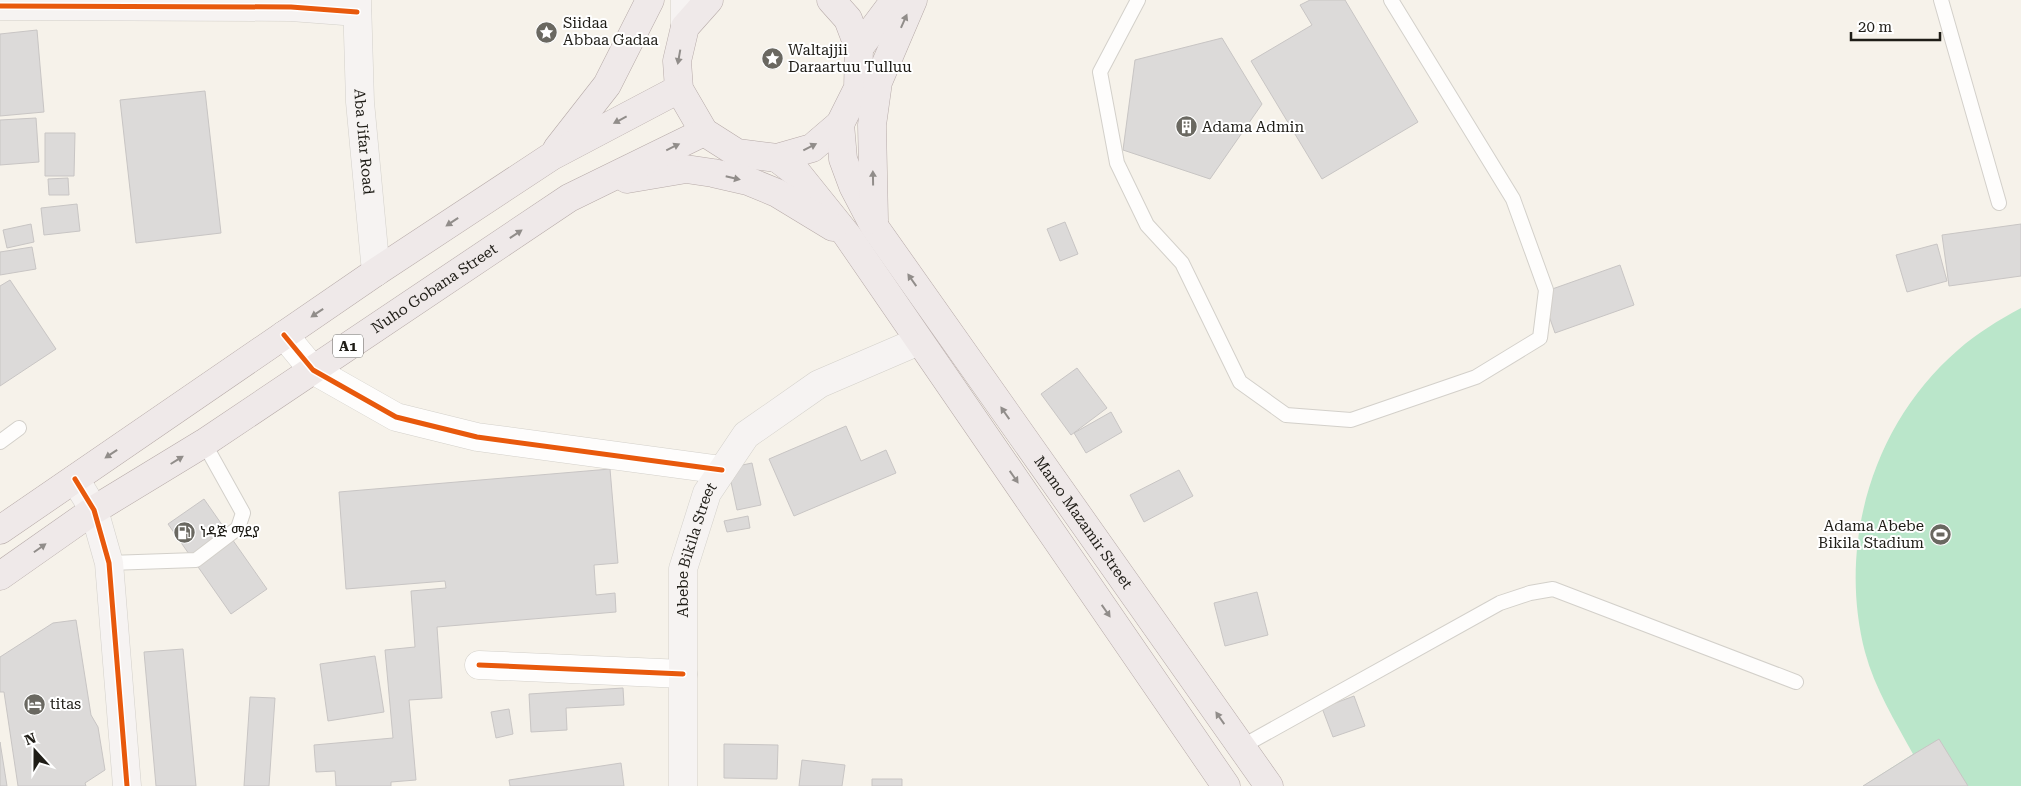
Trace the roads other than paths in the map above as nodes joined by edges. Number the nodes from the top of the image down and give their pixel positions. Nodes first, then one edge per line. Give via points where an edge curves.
1 (650, 0) edge
2 (685, 0) edge
3 (709, 0) edge
4 (831, 0) edge
5 (895, 0) edge
6 (913, 0) edge
7 (1138, 0) edge
8 (1391, 0) edge
9 (1941, 0) edge
10 (0, 6) edge
11 (357, 6) edge
12 (686, 27) junction
13 (859, 48) junction
14 (679, 89) junction
15 (840, 124) junction
16 (704, 132) junction
17 (552, 156) junction
18 (776, 158) junction
19 (598, 184) junction
20 (1999, 203) dead end
21 (874, 226) junction
22 (847, 235) junction
23 (376, 272) junction
24 (284, 335) junction
25 (919, 341) junction
26 (972, 366) junction
27 (313, 370) junction
28 (948, 383) junction
29 (19, 428) dead end
30 (0, 442) edge
31 (204, 443) junction
32 (722, 470) junction
33 (75, 479) junction
34 (94, 510) junction
35 (0, 530) edge
36 (109, 563) junction
37 (0, 576) edge
38 (478, 665) dead end
39 (683, 674) junction
40 (1796, 682) dead end
41 (1241, 747) junction
42 (127, 786) edge
43 (683, 786) edge
44 (1226, 786) edge
45 (1269, 786) edge

1 - 17 main road via 607,85
2 - 12 street
3 - 12 main road
4 - 13 main road via 848,19
5 - 13 main road
21 -> 6 main road via 872,125 878,82
7 - 8 lane via 1100,72 1117,162 1147,225 1182,264 1240,382 1286,415 1350,420 1476,377 1540,338 1546,290 1513,198
9 - 20 lane
10 - 11 street, Aba Jifar Road
11 - 23 street, Aba Jifar Road via 360,102
12 -> 14 main road via 677,61
13 - 15 main road via 858,88
14 - 16 main road
14 -> 17 main road
18 -> 15 main road via 812,148
15 - 21 main road, Mamo Mazamir Street via 842,159
16 - 18 main road via 737,153
19 -> 16 main road, Nuho Gobana Street / A1
17 -> 23 main road
18 - 22 main road, Mamo Mazamir Street via 798,174
19 -> 22 main road via 686,170 713,173 748,181 777,193
27 -> 19 main road, Nuho Gobana Street / A1 via 569,198
26 -> 21 main road, Mamo Mazamir Street
22 - 25 main road, Mamo Mazamir Street
23 -> 24 main road
24 - 27 street
24 -> 33 main road
25 - 28 main road, Mamo Mazamir Street
25 - 32 street, Abebe Bikila Street via 819,384 746,435
26 - 28 main road
41 -> 26 main road, Mamo Mazamir Street
27 - 31 main road, Nuho Gobana Street / A1
27 - 32 street via 396,417 477,437
28 -> 44 main road, Mamo Mazamir Street
29 - 30 lane
34 -> 31 main road, Nuho Gobana Street / A1
31 - 36 lane via 242,513 238,528 196,560
32 - 39 street, Abebe Bikila Street via 707,493 683,569
33 - 34 street
33 - 35 main road
34 - 36 street
37 -> 34 main road, Nuho Gobana Street / A1
36 - 42 street
38 - 39 street
39 - 43 street, Abebe Bikila Street
40 - 41 lane via 1553,589 1500,603
41 - 45 main road, Mamo Mazamir Street

